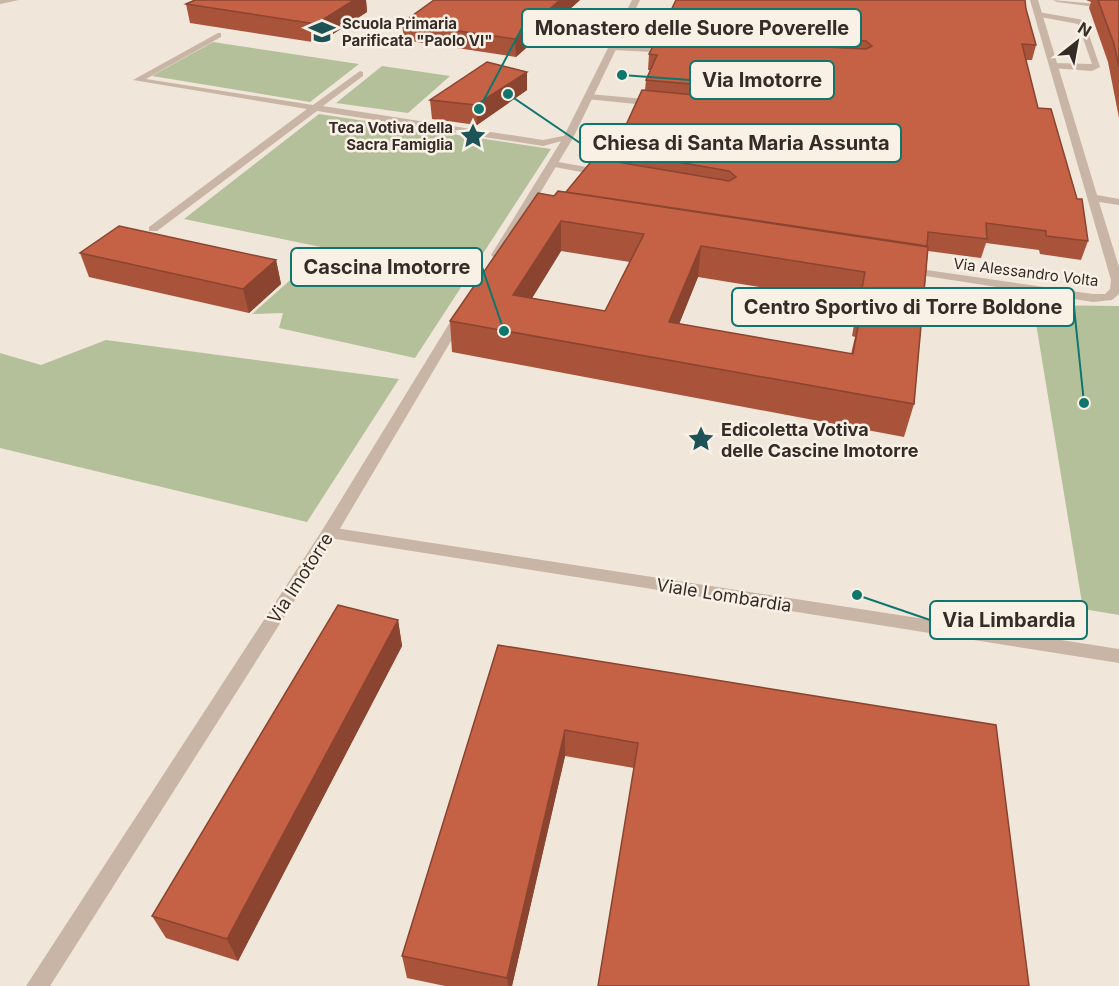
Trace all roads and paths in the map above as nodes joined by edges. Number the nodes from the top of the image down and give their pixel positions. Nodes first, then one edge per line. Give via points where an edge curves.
1 (15, 0) edge
2 (636, 0) edge
3 (1034, 0) edge
4 (1057, 0) edge
5 (0, 2) edge
6 (1119, 8) edge
7 (1038, 14) junction
8 (218, 35) dead end
9 (613, 48) junction
10 (684, 52) edge
11 (1054, 66) junction
12 (360, 74) dead end
13 (589, 97) junction
14 (668, 104) edge
15 (316, 107) junction
16 (568, 138) junction
17 (553, 164) junction
18 (611, 174) edge
19 (1094, 198) junction
20 (1119, 202) edge
21 (153, 229) dead end
22 (489, 267) edge
23 (892, 268) edge
24 (466, 306) edge
25 (329, 533) junction
26 (1119, 656) edge
27 (38, 986) edge

1 - 5 street
2 - 9 street
3 - 7 street, Via Alessandro Volta
4 - 6 street
7 - 11 street, Via Alessandro Volta
7 - 11 street via 1081,22 1097,65
8 - 15 street via 137,80
9 - 10 street
9 - 13 street
11 - 19 street, Via Alessandro Volta
12 - 15 street
13 - 14 street
13 - 16 street
15 - 16 street via 543,143
15 - 21 street
16 - 17 street
17 - 18 street
17 - 22 street via 530,210
19 - 20 street
19 - 23 street, Via Alessandro Volta via 1117,279 1116,290 1108,297
24 - 25 street, Via Imotorre
25 - 26 street, Viale Lombardia
25 - 27 street, Via Imotorre

